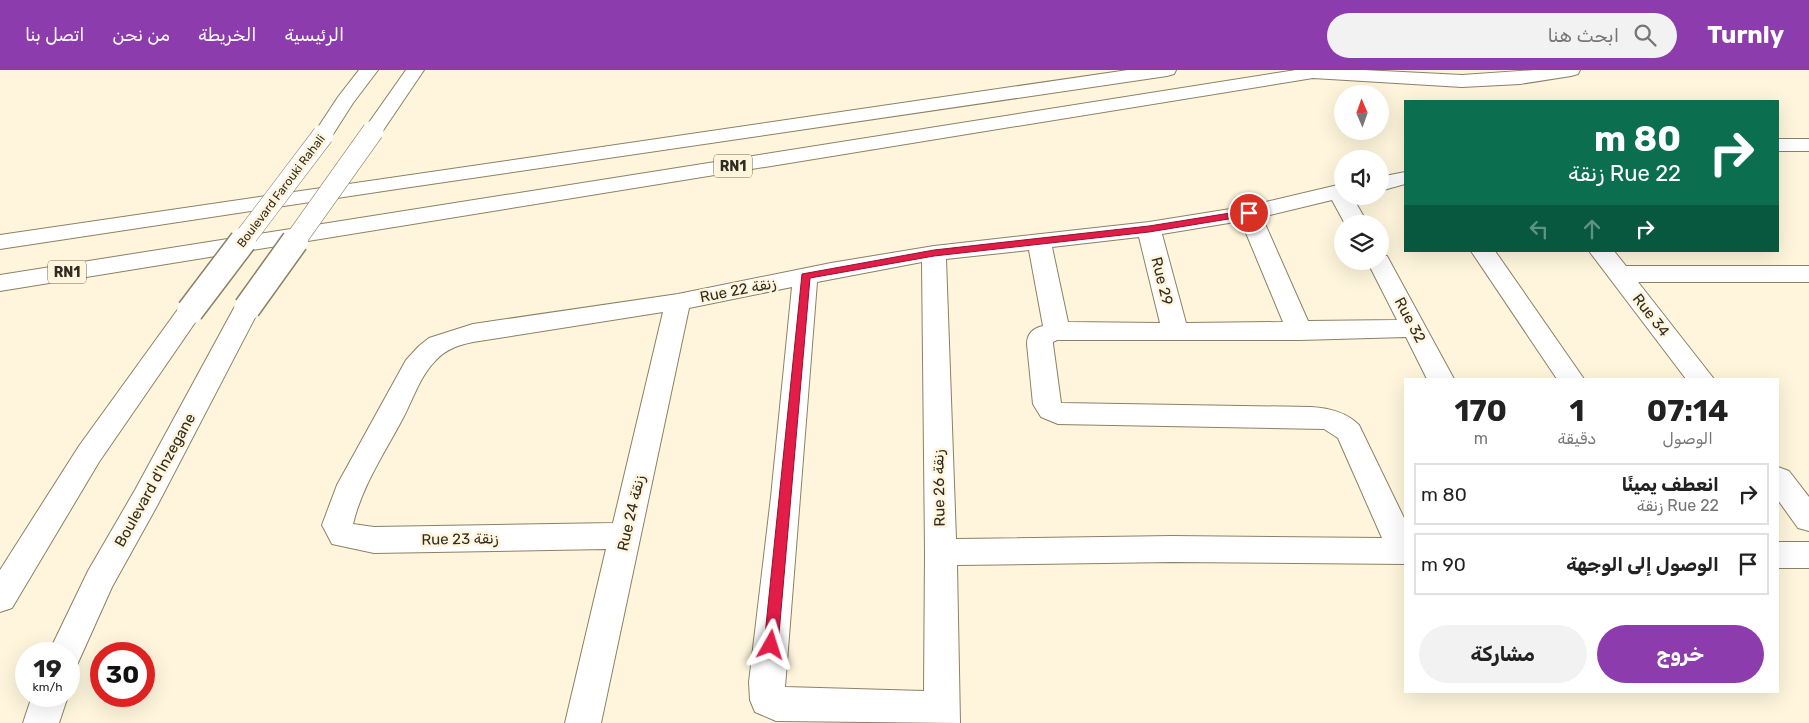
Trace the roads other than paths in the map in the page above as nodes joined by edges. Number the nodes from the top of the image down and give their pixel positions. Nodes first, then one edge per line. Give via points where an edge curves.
1 (369, 70) edge
2 (416, 70) edge
3 (1167, 70) edge
4 (1571, 70) edge
5 (1323, 71) edge
6 (1779, 145) edge
7 (1809, 145) edge
8 (1404, 178) edge
9 (1389, 182) edge
10 (1334, 194) edge
11 (1249, 213) junction
12 (1149, 229) junction
13 (1039, 240) junction
14 (0, 242) edge
15 (1485, 252) edge
16 (1602, 252) edge
17 (934, 253) junction
18 (1384, 270) edge
19 (1620, 274) junction
20 (1809, 274) edge
21 (805, 276) junction
22 (0, 283) edge
23 (678, 302) junction
24 (1414, 328) junction
25 (1057, 331) junction
26 (1300, 331) junction
27 (1176, 332) junction
28 (1440, 378) edge
29 (1570, 378) edge
30 (1699, 378) edge
31 (1779, 479) edge
32 (350, 491) joint
33 (1809, 520) edge
34 (626, 536) junction
35 (1404, 549) edge
36 (1404, 551) edge
37 (941, 552) junction
38 (1779, 555) edge
39 (1809, 555) edge
40 (0, 598) edge
41 (71, 642) edge
42 (46, 707) edge
43 (942, 715) edge
44 (41, 723) edge
45 (583, 723) edge

1 - 40 main road, Boulevard Farouki Rahali, bridge via 324,135 190,311 89,454
2 - 41 main road, Boulevard d'Inzegane, bridge via 247,308 99,581
3 - 14 main road, RN1
4 - 5 main road via 1520,78 1462,81
5 - 22 main road, RN1
6 - 7 main road
8 - 9 main road
10 - 11 main road, Rue 22 زنقة
11 - 12 main road, Rue 22 زنقة
11 - 26 main road
12 - 13 main road, Rue 22 زنقة
12 - 27 main road, Rue 29
13 - 17 main road, Rue 22 زنقة
13 - 25 main road
15 - 29 main road
16 - 19 main road, Rue 34
17 - 21 main road, Rue 22 زنقة
17 - 37 main road, Rue 26 زنقة
18 - 24 main road, Rue 32
19 - 20 main road
19 - 30 main road, Rue 34
21 - 23 main road, Rue 22 زنقة
21 - 43 main road via 767,682 768,700 776,704
23 - 32 main road, Rue 22 زنقة via 473,333 446,340 428,352 414,372
23 - 34 main road, Rue 24 زنقة
24 - 26 main road
24 - 28 main road, Rue 32
25 - 27 main road
25 - 35 main road via 1040,338 1040,344 1047,404 1058,414 1311,417 1329,418 1341,424 1349,432
26 - 27 main road
31 - 33 main road
32 - 34 main road, Rue 23 زنقة via 337,525 343,534 353,537 374,540
34 - 45 main road, Rue 24 زنقة
36 - 37 main road
37 - 43 main road, Rue 26 زنقة
38 - 39 main road
42 - 44 main road

